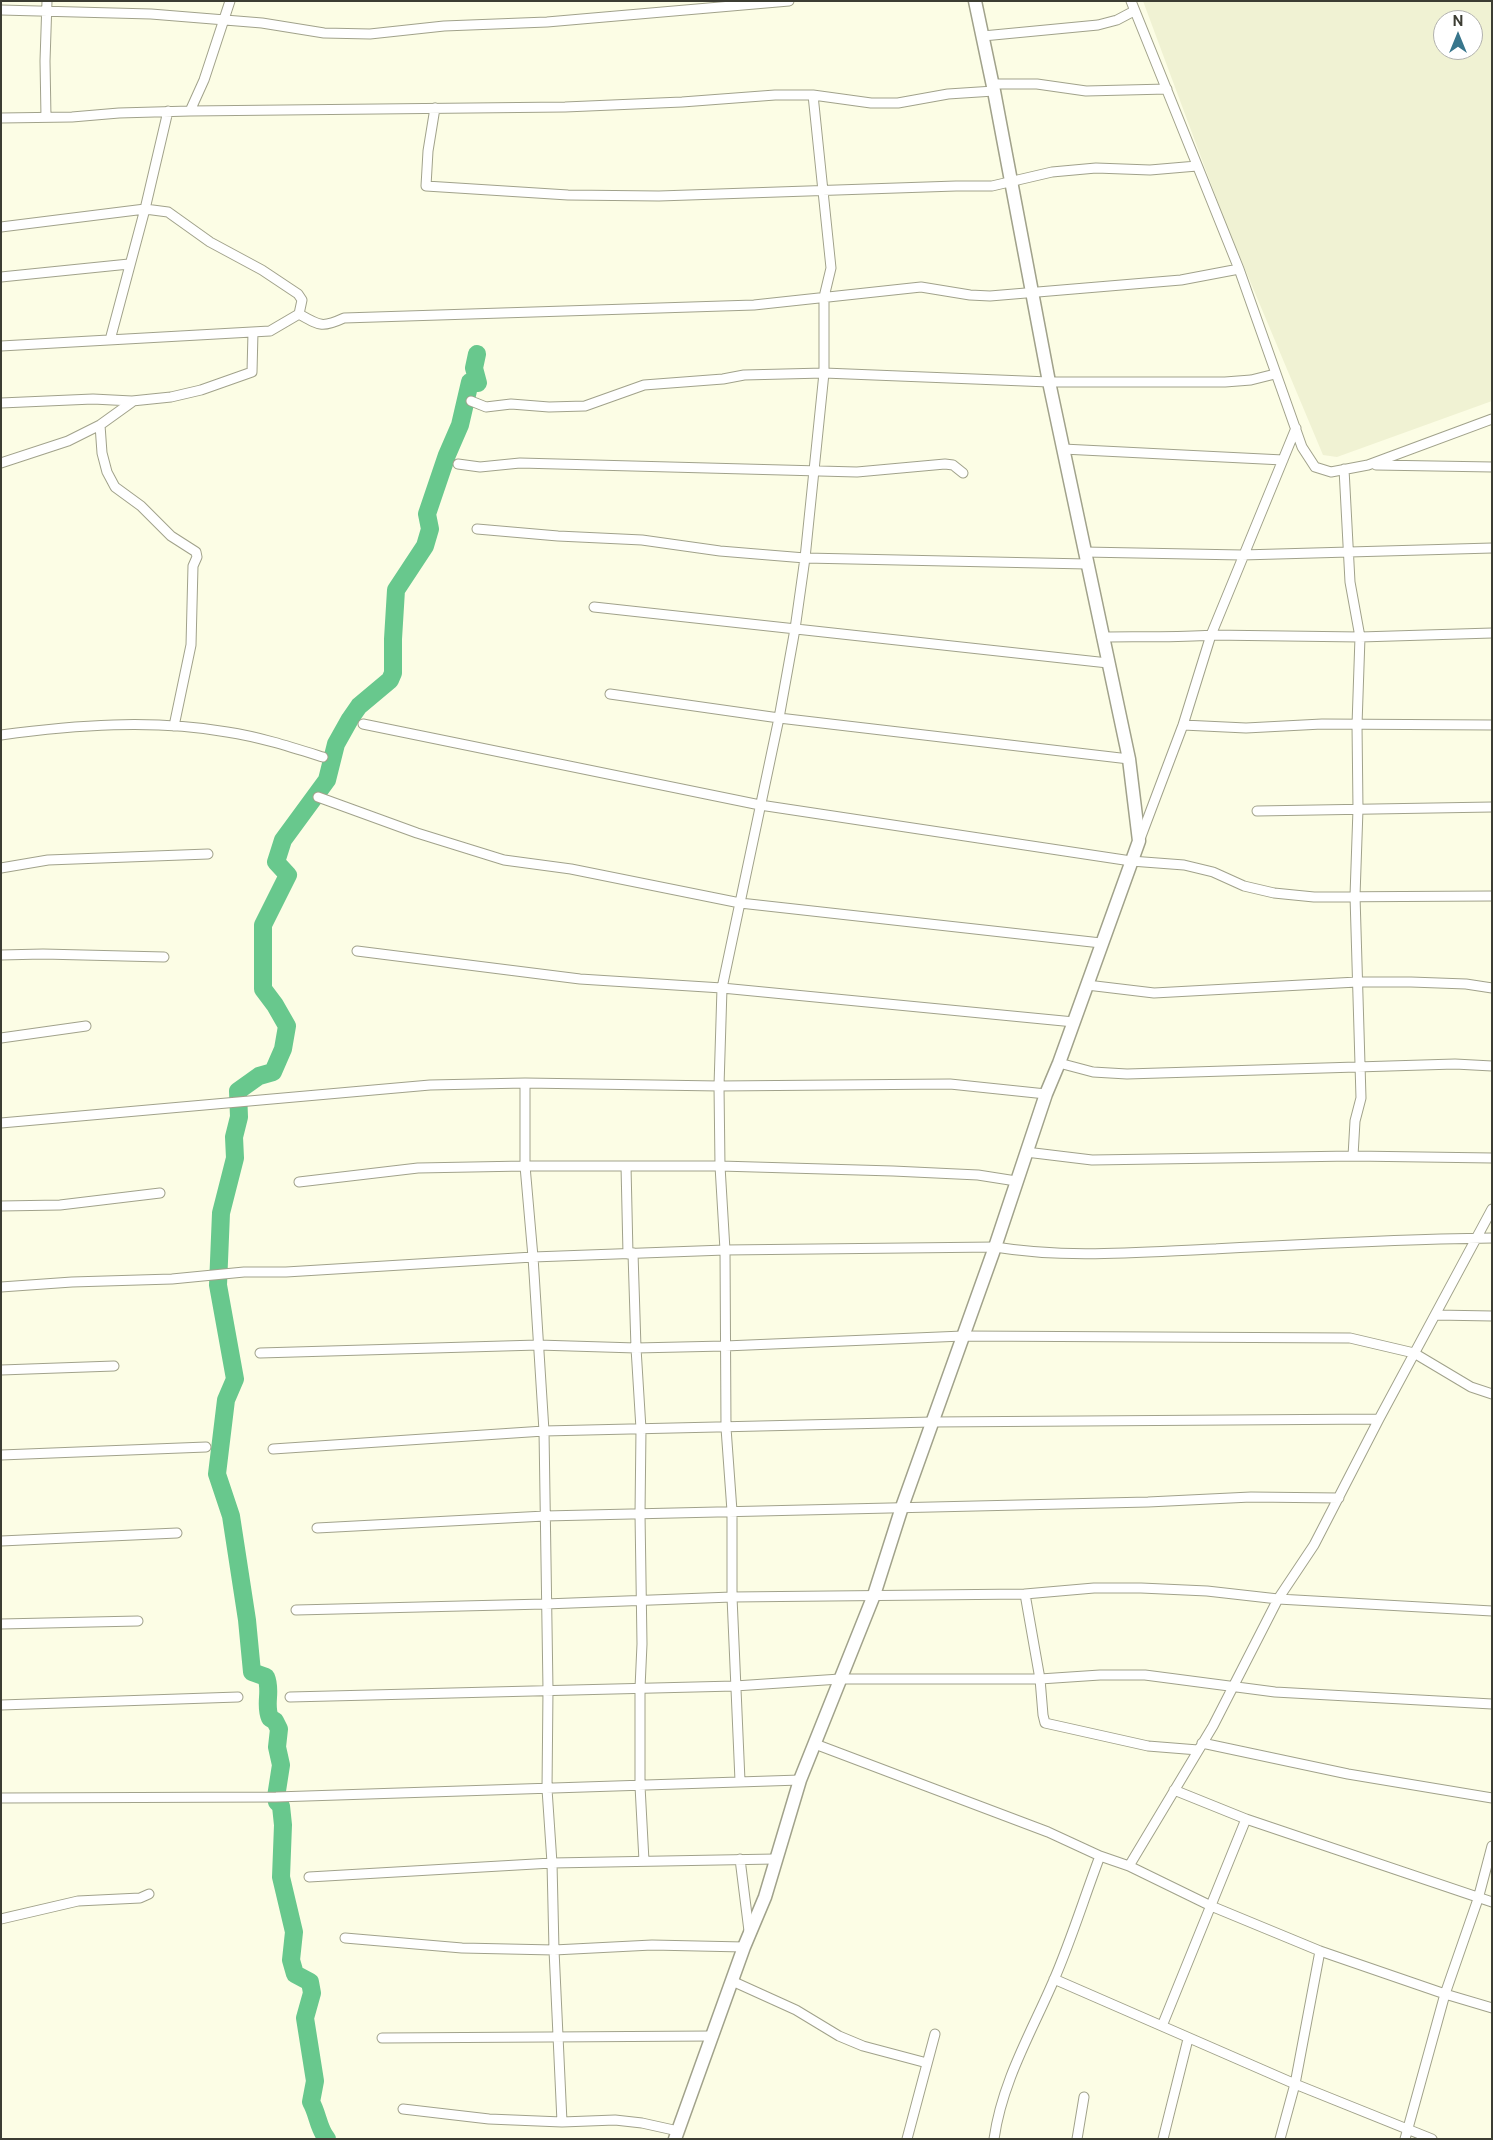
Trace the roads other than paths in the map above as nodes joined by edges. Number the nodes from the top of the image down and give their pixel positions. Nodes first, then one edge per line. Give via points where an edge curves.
1 (230, 1) edge
2 (789, 1) edge
3 (975, 1) edge
4 (1131, 1) edge
5 (46, 6) edge
6 (1, 10) edge
7 (1134, 11) junction
8 (225, 20) junction
9 (983, 36) junction
10 (993, 87) junction
11 (1167, 89) junction
12 (813, 95) junction
13 (435, 108) junction
14 (168, 111) junction
15 (190, 111) junction
16 (46, 117) junction
17 (1, 118) edge
18 (1197, 166) junction
19 (1012, 182) junction
20 (824, 190) junction
21 (145, 209) junction
22 (1, 227) edge
23 (129, 264) junction
24 (1238, 269) junction
25 (1, 277) edge
26 (1032, 291) junction
27 (824, 297) junction
28 (299, 314) junction
29 (253, 332) junction
30 (110, 340) junction
31 (1, 346) edge
32 (824, 373) junction
33 (1275, 374) junction
34 (1049, 382) junction
35 (132, 401) junction
36 (470, 401) dead end
37 (1, 403) edge
38 (1492, 419) edge
39 (100, 425) junction
40 (1296, 428) junction
41 (1063, 449) junction
42 (1282, 460) junction
43 (1, 463) edge
44 (458, 464) dead end
45 (1368, 464) junction
46 (1492, 467) edge
47 (1344, 470) junction
48 (813, 471) junction
49 (963, 473) dead end
50 (477, 529) dead end
51 (1492, 548) edge
52 (1349, 551) junction
53 (1242, 555) junction
54 (805, 558) junction
55 (1085, 558) junction
56 (594, 608) dead end
57 (795, 629) junction
58 (1492, 633) edge
59 (1211, 634) junction
60 (1102, 637) junction
61 (1360, 637) junction
62 (1108, 664) junction
63 (610, 694) dead end
64 (779, 718) junction
65 (363, 724) dead end
66 (1183, 725) junction
67 (1357, 725) junction
68 (1492, 725) edge
69 (174, 726) junction
70 (1, 735) edge
71 (323, 757) dead end
72 (1129, 760) junction
73 (318, 796) dead end
74 (760, 805) junction
75 (1492, 807) edge
76 (1358, 809) junction
77 (1257, 811) dead end
78 (1139, 841) junction
79 (208, 854) dead end
80 (1131, 862) junction
81 (1, 868) edge
82 (1355, 896) junction
83 (1492, 896) edge
84 (740, 903) junction
85 (1101, 943) junction
86 (357, 951) dead end
87 (1, 955) edge
88 (164, 957) dead end
89 (1357, 982) junction
90 (1087, 985) junction
91 (722, 988) junction
92 (1492, 988) edge
93 (1074, 1022) junction
94 (86, 1026) dead end
95 (1, 1038) edge
96 (1059, 1063) junction
97 (1359, 1066) junction
98 (1492, 1066) edge
99 (525, 1083) junction
100 (720, 1086) junction
101 (1046, 1094) junction
102 (1, 1123) edge
103 (1026, 1152) junction
104 (1353, 1156) junction
105 (1492, 1158) edge
106 (525, 1166) junction
107 (626, 1166) junction
108 (720, 1166) junction
109 (1016, 1181) junction
110 (299, 1182) dead end
111 (160, 1193) dead end
112 (1, 1206) edge
113 (1492, 1209) edge
114 (1476, 1238) junction
115 (1492, 1238) edge
116 (995, 1247) junction
117 (725, 1250) junction
118 (631, 1254) junction
119 (533, 1257) junction
120 (1, 1287) edge
121 (1436, 1315) junction
122 (1492, 1316) edge
123 (963, 1336) junction
124 (538, 1345) junction
125 (725, 1346) junction
126 (636, 1348) junction
127 (260, 1353) dead end
128 (1414, 1353) junction
129 (114, 1366) dead end
130 (1, 1370) edge
131 (1492, 1394) edge
132 (1379, 1419) junction
133 (932, 1422) junction
134 (726, 1428) junction
135 (641, 1430) junction
136 (544, 1431) junction
137 (206, 1447) dead end
138 (273, 1449) dead end
139 (1, 1455) edge
140 (1339, 1498) junction
141 (902, 1507) junction
142 (732, 1511) junction
143 (640, 1514) junction
144 (545, 1516) junction
145 (317, 1528) dead end
146 (177, 1533) dead end
147 (1, 1541) edge
148 (1025, 1594) junction
149 (874, 1595) junction
150 (732, 1597) junction
151 (1278, 1599) junction
152 (640, 1601) junction
153 (545, 1604) junction
154 (296, 1610) dead end
155 (1492, 1611) edge
156 (138, 1621) dead end
157 (1, 1624) edge
158 (1040, 1679) junction
159 (840, 1680) junction
160 (735, 1686) junction
161 (640, 1688) junction
162 (1232, 1688) junction
163 (548, 1690) junction
164 (238, 1697) dead end
165 (290, 1697) dead end
166 (1492, 1704) edge
167 (1, 1705) edge
168 (815, 1744) junction
169 (1200, 1746) junction
170 (800, 1780) junction
171 (740, 1782) junction
172 (640, 1786) junction
173 (547, 1788) junction
174 (1174, 1790) junction
175 (1, 1798) edge
176 (1492, 1798) edge
177 (1246, 1819) junction
178 (1492, 1846) edge
179 (1100, 1856) junction
180 (740, 1859) junction
181 (776, 1859) junction
182 (644, 1861) junction
183 (552, 1863) junction
184 (1129, 1866) junction
185 (309, 1877) dead end
186 (149, 1894) dead end
187 (1478, 1899) junction
188 (1492, 1902) edge
189 (1211, 1906) junction
190 (1, 1919) edge
191 (750, 1934) junction
192 (345, 1938) dead end
193 (744, 1948) junction
194 (554, 1950) junction
195 (1320, 1951) junction
196 (1054, 1980) junction
197 (732, 1981) junction
198 (1445, 1994) junction
199 (1492, 2008) edge
200 (1162, 2026) junction
201 (935, 2034) dead end
202 (559, 2036) junction
203 (713, 2036) junction
204 (382, 2038) dead end
205 (1188, 2039) junction
206 (927, 2063) junction
207 (1295, 2084) junction
208 (1084, 2097) dead end
209 (403, 2109) dead end
210 (562, 2122) junction
211 (1407, 2134) edge
212 (677, 2135) edge
213 (907, 2139) edge
214 (994, 2139) edge
215 (1077, 2139) edge
216 (1163, 2139) edge
217 (1280, 2139) edge
218 (1432, 2139) edge

1 - 8 street
2 - 8 street via 370,34 324,33
3 - 9 street
4 - 7 street
5 - 6 street
5 - 8 street
5 - 16 street
7 - 9 street via 1098,25
7 - 11 street
8 - 15 street
9 - 10 street
10 - 11 street via 1037,84 1086,91
10 - 12 street via 898,103 871,103
10 - 19 street
11 - 18 street
12 - 13 street via 775,94 565,107
12 - 20 street
13 - 15 street
13 - 20 street via 426,186 568,195 659,196
14 - 15 street
14 - 16 street
14 - 21 street
16 - 17 street
18 - 19 street via 1150,170 1096,168 1052,172
18 - 24 street
19 - 20 street via 992,186
19 - 26 street
20 - 27 street via 831,268
21 - 22 street
21 - 23 street
21 - 28 street via 168,212 210,242 298,294 302,300
23 - 25 street
23 - 30 street
24 - 26 street via 1181,280
24 - 33 street
26 - 27 street via 990,296 921,287
26 - 34 street
27 - 28 street via 754,305 344,318 327,326
27 - 32 street
28 - 29 street via 270,331
29 - 30 street
29 - 35 street via 252,372 201,390
30 - 31 street
32 - 34 street
32 - 36 street via 744,375 644,386 585,406 511,404 486,407
32 - 48 street
33 - 34 street via 1225,382
33 - 40 street
34 - 41 street
35 - 37 street via 93,399
35 - 39 street
38 - 45 street
39 - 43 street via 68,441
39 - 69 street via 102,453 115,487 141,506 171,536 196,552 191,645
40 - 42 street
40 - 47 street via 1315,467 1331,472
41 - 42 street
41 - 55 street
42 - 53 street
44 - 48 street via 480,467 520,463
45 - 46 street
45 - 47 street
47 - 52 street
48 - 49 street via 857,472 945,464
48 - 54 street
50 - 54 street via 642,540
51 - 52 street
52 - 53 street
52 - 61 street via 1350,582
53 - 55 street
53 - 59 street
54 - 55 street
54 - 57 street
55 - 60 street
56 - 57 street
57 - 62 street
57 - 64 street
58 - 61 street
59 - 60 street
59 - 61 street
59 - 66 street
60 - 62 street
61 - 67 street
62 - 72 street
63 - 64 street
64 - 72 street
64 - 74 street
65 - 74 street
66 - 67 street via 1246,728
66 - 78 street
67 - 68 street
67 - 76 street
69 - 70 street via 91,725
69 - 71 street via 259,738
72 - 78 street
73 - 84 street via 417,833 504,860 571,869
74 - 80 street
74 - 84 street
75 - 76 street
76 - 77 street
76 - 82 street
78 - 80 street
79 - 81 street via 48,860
80 - 82 street via 1184,865 1274,894
80 - 85 street
82 - 83 street
82 - 89 street
84 - 85 street
84 - 91 street
85 - 90 street
86 - 91 street via 580,979
87 - 88 street
89 - 90 street via 1154,993
89 - 92 street via 1466,984
89 - 97 street
90 - 93 street
91 - 93 street
91 - 100 street
93 - 96 street
94 - 95 street
96 - 97 street via 1093,1072 1127,1074
96 - 101 street
97 - 98 street
97 - 104 street via 1361,1098 1355,1121
99 - 100 street
99 - 102 street via 430,1085
99 - 106 street
100 - 101 street via 950,1084
100 - 108 street
101 - 103 street
103 - 104 street via 1092,1160
103 - 109 street
104 - 105 street
106 - 107 street
106 - 110 street via 418,1168
106 - 119 street
107 - 108 street
107 - 118 street
108 - 109 street via 978,1175
108 - 117 street
109 - 116 street
111 - 112 street via 60,1205
113 - 114 street
114 - 115 street
114 - 116 street via 1090,1255
114 - 121 street
116 - 117 street
116 - 123 street
117 - 118 street
117 - 125 street
118 - 119 street
118 - 126 street
119 - 120 street
119 - 124 street
121 - 122 street
121 - 128 street
123 - 125 street
123 - 128 street via 1350,1338
123 - 133 street
124 - 126 street
124 - 127 street
124 - 136 street
125 - 126 street
125 - 134 street
126 - 135 street
128 - 131 street via 1470,1388
128 - 132 street
129 - 130 street
132 - 133 street
132 - 140 street
133 - 134 street
133 - 141 street
134 - 135 street
134 - 142 street
135 - 136 street
135 - 143 street
136 - 138 street
136 - 144 street
137 - 139 street
140 - 141 street via 1251,1497
140 - 151 street via 1314,1545
141 - 142 street
141 - 149 street
142 - 143 street
142 - 150 street
143 - 144 street
143 - 152 street
144 - 145 street
144 - 153 street
146 - 147 street
148 - 149 street
148 - 151 street via 1141,1588
148 - 158 street
149 - 150 street
149 - 159 street
150 - 152 street
150 - 160 street
151 - 155 street
151 - 162 street
152 - 153 street
152 - 161 street
153 - 154 street
153 - 163 street
156 - 157 street
158 - 159 street
158 - 162 street via 1145,1675
158 - 169 street via 1045,1723 1148,1746
159 - 160 street
159 - 168 street
160 - 161 street
160 - 171 street
161 - 163 street
161 - 172 street
162 - 166 street
162 - 169 street
163 - 165 street
163 - 173 street
164 - 167 street
168 - 170 street
168 - 179 street via 1048,1832
169 - 174 street
169 - 176 street
170 - 171 street
170 - 181 street
171 - 172 street
172 - 173 street
172 - 182 street
173 - 175 street via 276,1797
173 - 183 street
174 - 177 street
174 - 184 street
177 - 187 street
177 - 189 street
178 - 187 street
179 - 184 street
179 - 196 street
180 - 181 street
180 - 182 street
180 - 191 street
181 - 191 street
182 - 183 street
183 - 185 street
183 - 194 street
184 - 189 street
186 - 190 street via 140,1898 78,1901
187 - 188 street
187 - 198 street
189 - 195 street
189 - 200 street
191 - 193 street
192 - 194 street via 462,1948
193 - 194 street via 652,1945
193 - 197 street
194 - 202 street
195 - 198 street
195 - 207 street
196 - 200 street
196 - 214 street via 1003,2096
197 - 203 street
197 - 206 street via 796,2010 839,2036 863,2046
198 - 199 street
198 - 211 street
200 - 205 street
201 - 206 street
202 - 203 street
202 - 204 street
202 - 210 street
203 - 212 street
205 - 207 street
205 - 216 street
206 - 213 street
207 - 211 street
207 - 217 street
208 - 215 street
209 - 210 street via 489,2119
210 - 212 street via 615,2120 642,2123
211 - 218 street

